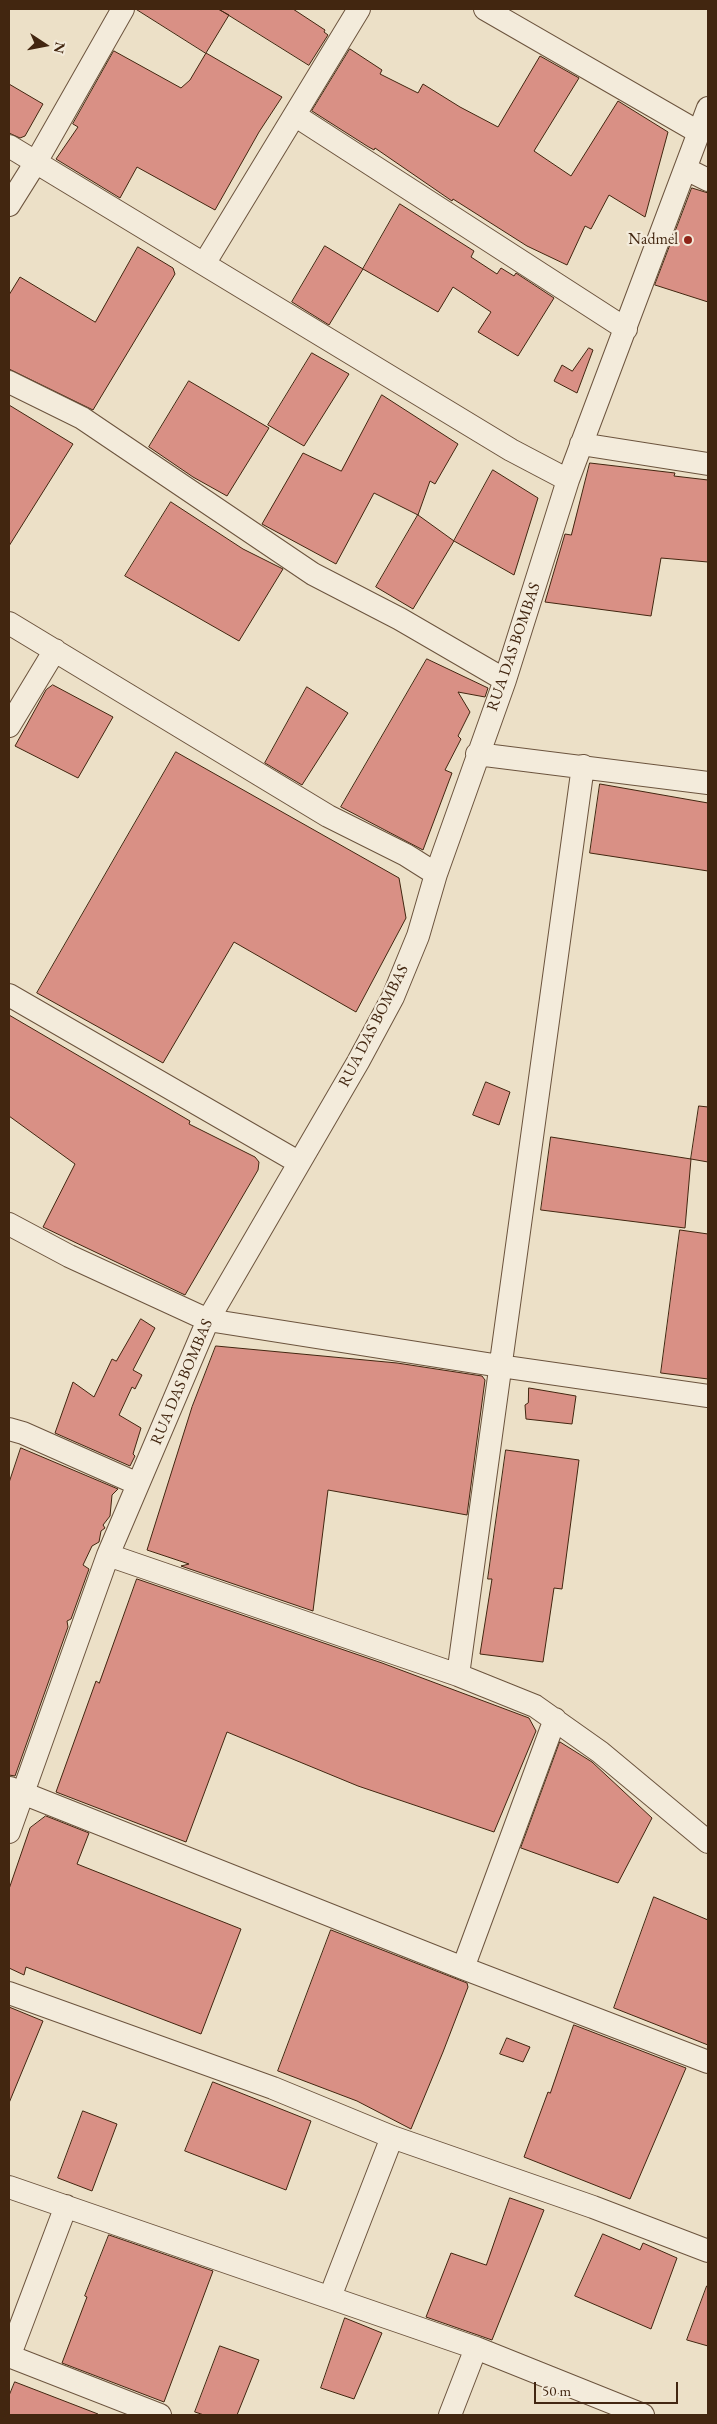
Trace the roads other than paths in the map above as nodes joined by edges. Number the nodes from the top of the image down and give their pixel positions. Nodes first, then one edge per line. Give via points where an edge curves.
1 (123, 9) edge
2 (359, 9) edge
3 (485, 9) edge
4 (708, 108) edge
5 (296, 116) junction
6 (700, 133) junction
7 (9, 146) edge
8 (36, 162) junction
9 (686, 169) junction
10 (708, 180) edge
11 (9, 205) edge
12 (204, 264) junction
13 (626, 329) junction
14 (9, 382) edge
15 (581, 444) junction
16 (708, 464) edge
17 (568, 480) junction
18 (9, 623) edge
19 (55, 650) junction
20 (505, 680) junction
21 (9, 726) edge
22 (477, 754) junction
23 (583, 766) junction
24 (708, 783) edge
25 (436, 874) junction
26 (9, 995) edge
27 (298, 1162) junction
28 (9, 1224) edge
29 (208, 1320) junction
30 (500, 1366) junction
31 (708, 1396) edge
32 (9, 1429) edge
33 (138, 1484) junction
34 (108, 1555) junction
35 (458, 1675) junction
36 (555, 1719) junction
37 (16, 1790) edge
38 (9, 1832) edge
39 (708, 1842) edge
40 (463, 1968) junction
41 (9, 1993) edge
42 (708, 2062) edge
43 (392, 2137) junction
44 (9, 2187) edge
45 (66, 2206) junction
46 (708, 2251) edge
47 (330, 2297) junction
48 (476, 2348) junction
49 (9, 2356) edge
50 (160, 2415) edge
51 (450, 2415) edge
52 (643, 2415) edge

1 - 8 street
2 - 5 street
3 - 6 street
4 - 6 street, RUA DAS BOMBAS
5 - 12 street
5 - 13 street
6 - 9 street, RUA DAS BOMBAS
7 - 8 street
8 - 11 street
8 - 12 street
9 - 10 street
9 - 13 street, RUA DAS BOMBAS
12 - 17 street via 510,450
13 - 15 street, RUA DAS BOMBAS
14 - 20 street via 82,418 314,574
15 - 16 street
15 - 17 street, RUA DAS BOMBAS
17 - 20 street, RUA DAS BOMBAS
18 - 19 street
19 - 21 street
19 - 25 street via 328,816 406,855
20 - 22 street, RUA DAS BOMBAS
22 - 23 street
22 - 25 street, RUA DAS BOMBAS
23 - 24 street
23 - 30 street
25 - 27 street, RUA DAS BOMBAS via 418,936 393,997
26 - 27 street
27 - 29 street, RUA DAS BOMBAS
28 - 29 street
29 - 30 street
29 - 33 street, RUA DAS BOMBAS
30 - 31 street
30 - 35 street
32 - 33 street
33 - 34 street, RUA DAS BOMBAS
34 - 35 street
34 - 37 street, RUA DAS BOMBAS
35 - 36 street via 535,1706
36 - 39 street
36 - 40 street
37 - 38 street, RUA DAS BOMBAS
37 - 40 street
40 - 42 street
41 - 43 street via 273,2088
43 - 46 street
43 - 47 street
44 - 45 street
45 - 47 street
45 - 49 street
47 - 48 street
48 - 51 street
48 - 52 street
49 - 50 street

